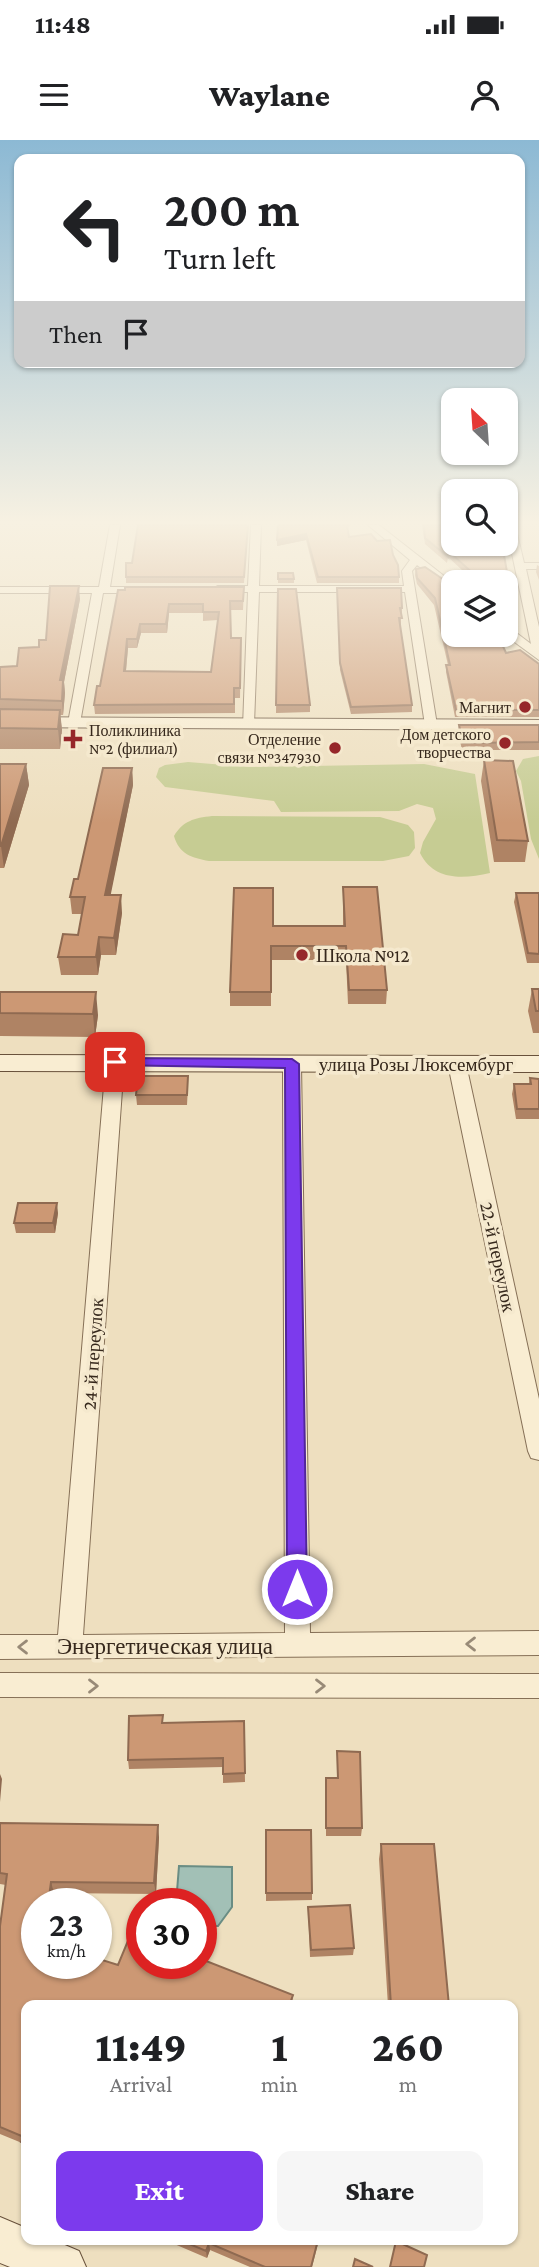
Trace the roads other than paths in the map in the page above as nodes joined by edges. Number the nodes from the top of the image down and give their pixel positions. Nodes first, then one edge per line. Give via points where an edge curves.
1 (94, 624) edge
2 (253, 624) edge
3 (415, 624) edge
4 (532, 624) edge
5 (518, 639) edge
6 (539, 654) edge
7 (0, 722) edge
8 (74, 723) junction
9 (248, 724) junction
10 (431, 725) junction
11 (539, 725) edge
12 (115, 1062) junction
13 (0, 1063) edge
14 (292, 1064) junction
15 (457, 1064) junction
16 (539, 1064) edge
17 (539, 1451) edge
18 (539, 1643) edge
19 (298, 1644) junction
20 (0, 1647) edge
21 (70, 1647) junction
22 (0, 1685) edge
23 (539, 1686) edge
24 (0, 2240) edge
25 (63, 2267) edge

1 - 8 street
2 - 9 street
3 - 10 street
4 - 6 street
5 - 6 street
7 - 8 main road
8 - 9 main road
9 - 10 main road
10 - 11 main road
12 - 13 main road, улица Розы Люксембург
12 - 14 main road, улица Розы Люксембург
12 - 21 street, 24-й переулок
14 - 15 main road, улица Розы Люксембург
14 - 19 street
15 - 16 main road, улица Розы Люксембург
15 - 17 street, 22-й переулок
18 -> 19 street, Энергетическая улица
19 - 21 street, Энергетическая улица
21 -> 20 street, Энергетическая улица
22 -> 23 street
24 - 25 main road

